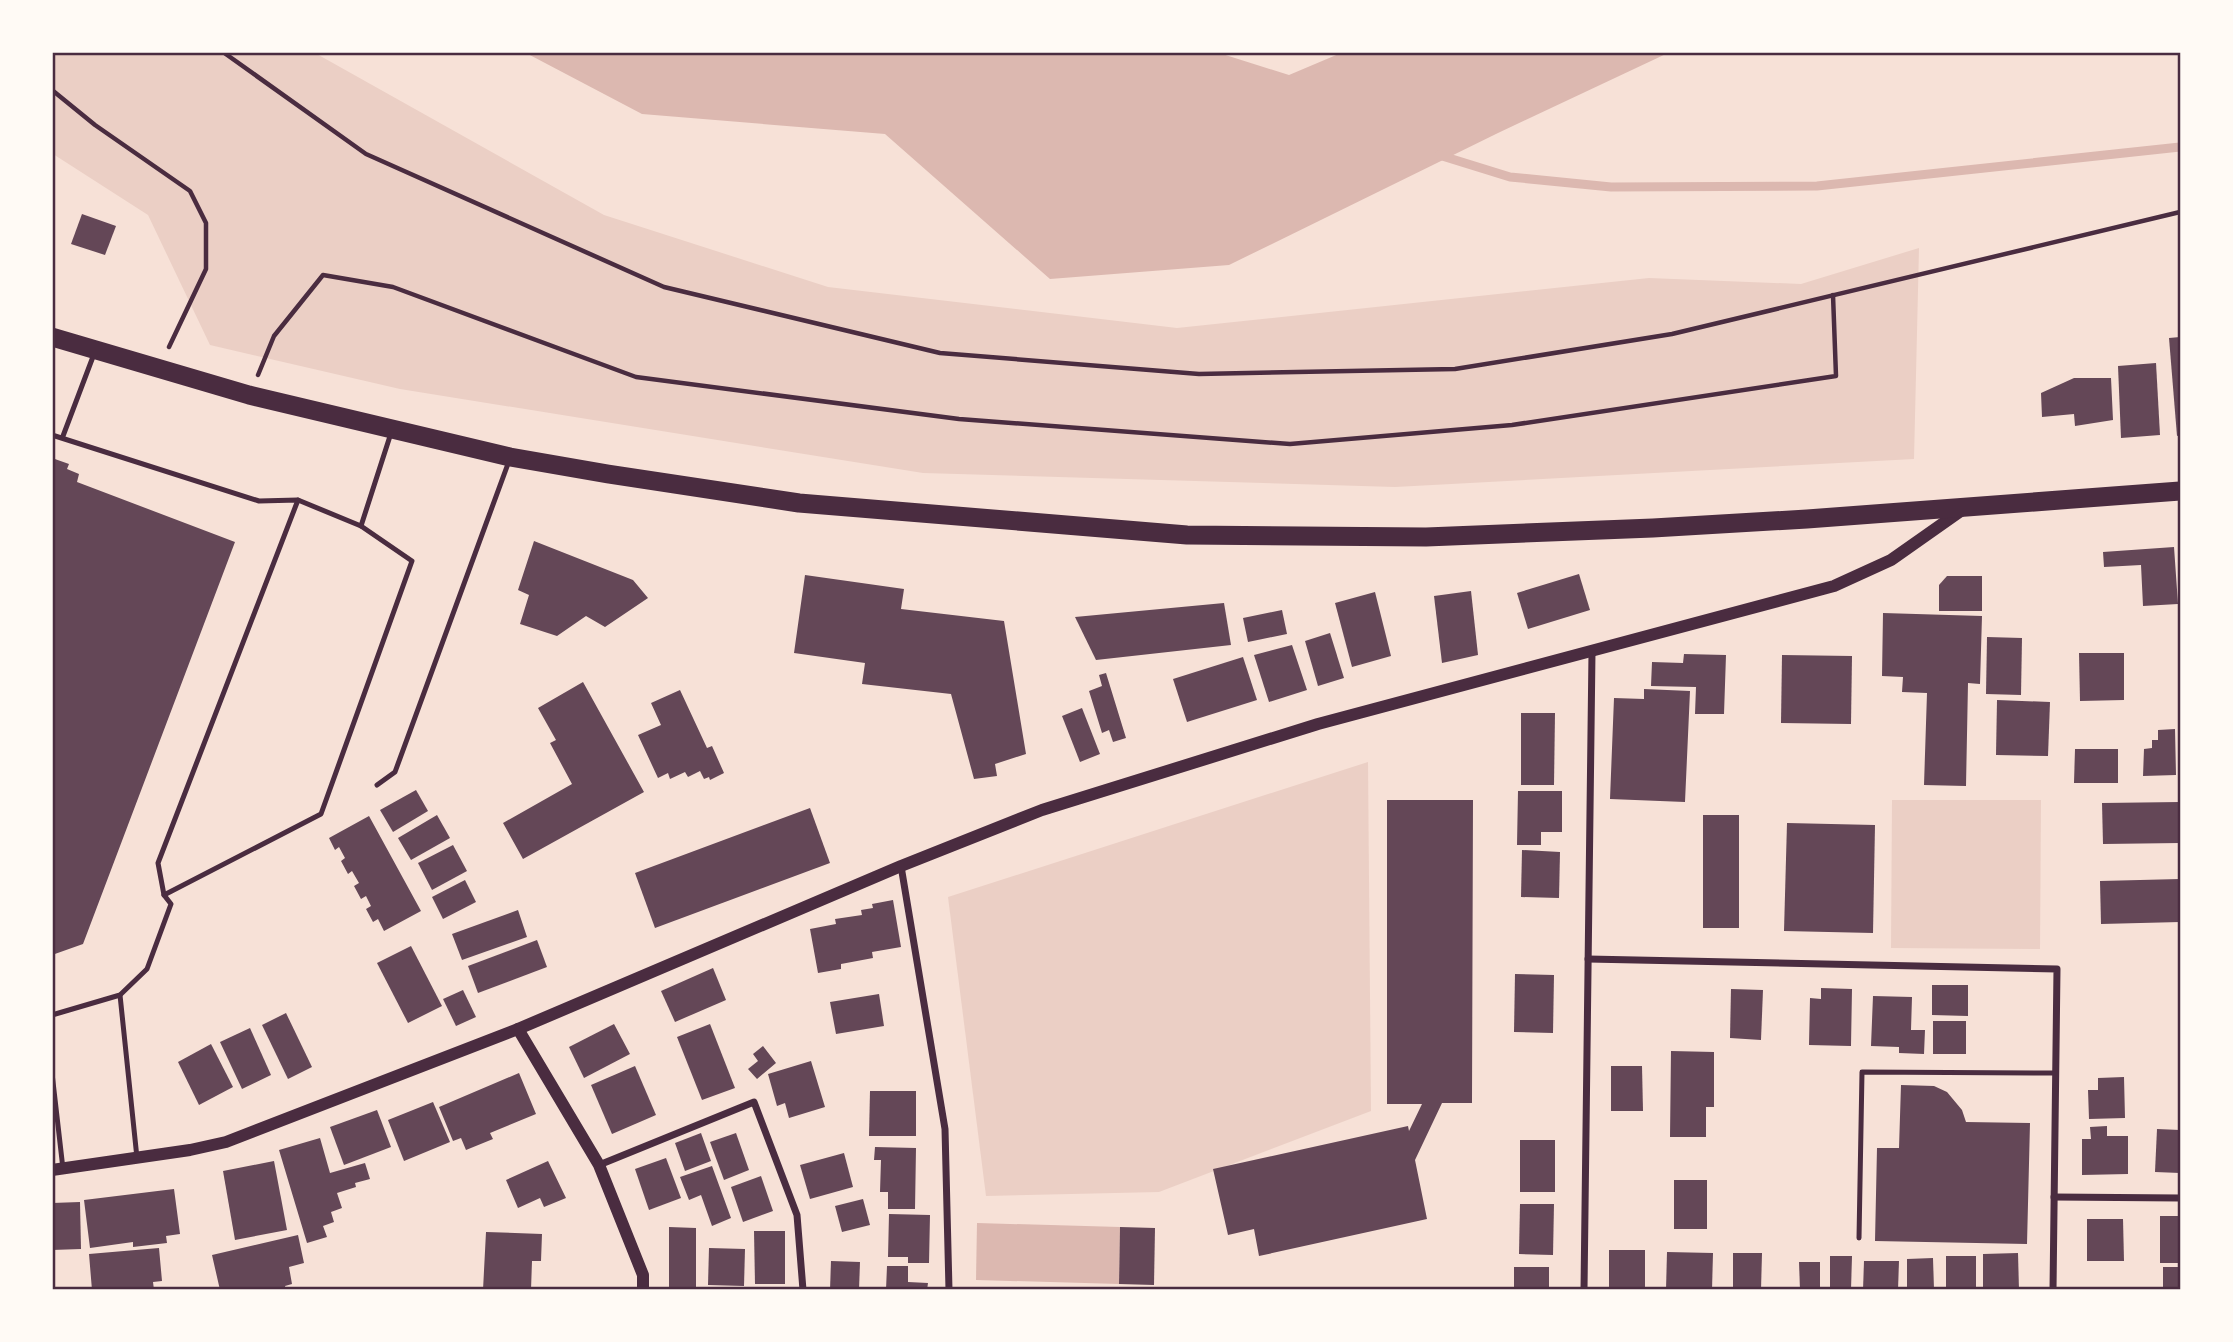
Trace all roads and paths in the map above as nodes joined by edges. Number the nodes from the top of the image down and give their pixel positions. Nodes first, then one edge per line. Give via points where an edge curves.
1 (222, 52) edge
2 (52, 90) edge
3 (2180, 212) edge
4 (1833, 295) junction
5 (52, 337) edge
6 (95, 351) junction
7 (158, 369) junction
8 (249, 395) junction
9 (392, 430) junction
10 (52, 435) edge
11 (63, 436) junction
12 (510, 457) junction
13 (2180, 491) edge
14 (298, 500) junction
15 (1968, 505) junction
16 (361, 526) junction
17 (1592, 652) junction
18 (377, 785) dead end
19 (901, 866) junction
20 (164, 895) junction
21 (1587, 959) junction
22 (120, 995) junction
23 (52, 1015) edge
24 (518, 1029) junction
25 (52, 1073) edge
26 (2055, 1073) junction
27 (137, 1158) junction
28 (599, 1165) junction
29 (58, 1169) edge
30 (2054, 1198) junction
31 (2180, 1198) edge
32 (1859, 1238) dead end
33 (643, 1290) edge
34 (803, 1290) edge
35 (949, 1290) edge
36 (1584, 1290) edge
37 (2053, 1290) edge

1 - 4 path via 366,153 664,287 940,353 1199,374 1455,369 1672,334
2 - 7 path via 190,191 206,223 206,269
3 - 4 path
4 - 8 path via 1836,376 1512,425 1290,444 959,419 636,377 393,287 323,275 274,336
5 - 6 highway
6 - 7 highway
6 - 11 lane
7 - 8 highway
8 - 9 highway
9 - 12 highway
9 - 16 lane
10 - 11 lane
11 - 14 lane via 259,501
12 - 15 highway via 799,503 1187,535 1426,537 1678,526
12 - 18 lane via 395,772
13 - 15 highway
14 - 16 lane
14 - 20 lane via 158,863
15 - 17 street via 1891,560 1834,586
16 - 20 lane via 412,561 321,814
17 - 19 street via 1305,728 1042,810
17 - 21 street
19 - 24 street
19 - 35 street via 945,1129
20 - 22 lane via 171,904 147,969
21 - 26 street via 2057,969
21 - 36 street
22 - 23 lane
22 - 27 lane
24 - 27 street via 226,1142
24 - 28 street
25 - 29 lane
26 - 30 street
26 - 32 lane via 1862,1072
27 - 29 street
28 - 33 street via 643,1275
28 - 34 street via 754,1102 797,1215
30 - 31 street
30 - 37 street

